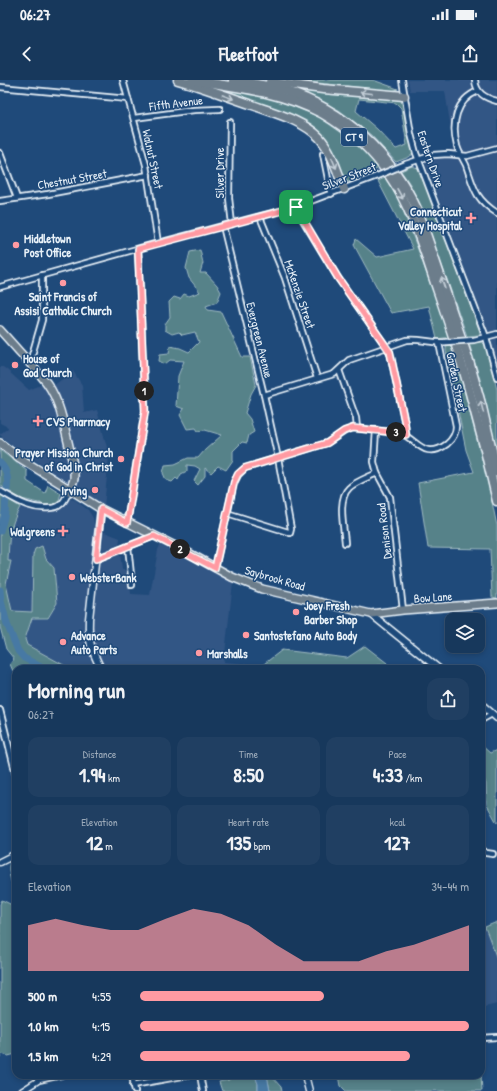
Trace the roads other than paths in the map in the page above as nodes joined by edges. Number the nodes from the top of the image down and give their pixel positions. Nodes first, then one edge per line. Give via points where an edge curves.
1 (178, 80) edge
2 (192, 80) edge
3 (233, 80) edge
4 (254, 80) edge
5 (402, 80) edge
6 (475, 80) edge
7 (123, 81) edge
8 (0, 87) edge
9 (478, 90) junction
10 (0, 93) edge
11 (404, 96) junction
12 (128, 100) junction
13 (497, 101) edge
14 (220, 109) dead end
15 (134, 118) junction
16 (230, 122) dead end
17 (497, 148) edge
18 (0, 153) edge
19 (323, 154) dead end
20 (461, 155) junction
21 (418, 159) junction
22 (148, 175) junction
23 (344, 189) junction
24 (331, 194) junction
25 (17, 198) junction
26 (0, 201) edge
27 (296, 207) junction
28 (497, 213) edge
29 (260, 217) junction
30 (232, 224) junction
31 (222, 226) junction
32 (158, 243) junction
33 (138, 249) junction
34 (42, 275) junction
35 (0, 287) edge
36 (0, 330) edge
37 (497, 334) edge
38 (486, 337) junction
39 (439, 343) junction
40 (387, 348) junction
41 (30, 362) junction
42 (339, 370) junction
43 (497, 377) edge
44 (317, 378) junction
45 (264, 395) junction
46 (357, 428) junction
47 (376, 430) junction
48 (406, 435) junction
49 (0, 443) edge
50 (278, 458) junction
51 (497, 472) edge
52 (377, 473) junction
53 (1, 491) edge
54 (70, 491) junction
55 (497, 501) edge
56 (101, 509) junction
57 (227, 513) junction
58 (127, 523) junction
59 (154, 536) junction
60 (345, 543) dead end
61 (128, 546) junction
62 (96, 559) junction
63 (215, 568) junction
64 (132, 585) dead end
65 (497, 603) edge
66 (403, 610) junction
67 (371, 614) junction
68 (99, 665) edge
69 (434, 665) edge
70 (485, 708) edge
71 (0, 710) edge
72 (494, 716) edge
73 (12, 751) edge
74 (485, 852) edge
75 (493, 854) dead end
76 (12, 856) edge
77 (0, 862) edge
78 (497, 1037) edge
79 (485, 1038) edge
80 (43, 1079) edge
81 (132, 1079) edge
82 (166, 1079) edge
83 (201, 1079) edge
84 (307, 1079) edge
85 (133, 1085) junction
86 (22, 1091) edge
87 (135, 1091) edge
88 (203, 1091) edge
89 (309, 1091) edge

1 -> 23 highway via 287,118 310,130 326,147
2 -> 55 highway, CT 9 via 266,92 310,108 349,133 371,152 385,170 411,216 452,334 474,405
51 -> 3 highway, CT 9 via 480,399 458,324 418,213 396,172 365,137 327,110 284,91
11 -> 4 highway
5 - 11 street, Eastern Drive
6 - 9 street
7 - 12 street, Walnut Street
8 - 10 street
8 - 12 street
9 - 13 street
9 - 20 street via 461,103 457,112 455,131
11 - 21 street, Eastern Drive
12 - 15 street, Walnut Street
14 - 15 street, Fifth Avenue
15 - 22 street, Walnut Street
16 - 30 street, Silver Drive via 229,198
17 - 20 street, Silver Street via 474,155
18 - 25 street
19 - 24 street
20 - 21 street, Silver Street via 441,154
20 - 28 street via 477,194 484,204
21 - 23 street, Silver Street, bridge
21 - 38 street, Eastern Drive
22 - 25 street, Chestnut Street
22 - 32 street, Walnut Street
23 - 24 street, Silver Street
24 - 27 street, Silver Street
25 - 26 street, Chestnut Street
27 - 29 street, Silver Street
27 - 40 street via 338,278
29 - 30 street, Silver Street
29 - 44 street, McKenzie Street via 285,278
30 - 31 street, Silver Street
31 - 32 street, Silver Street
31 - 45 street, Evergreen Avenue
32 - 33 street, Silver Street
33 - 34 street, Silver Street
33 - 58 street via 145,411
34 - 35 street, Silver Street
34 - 41 street via 42,320
36 - 41 main road
37 - 38 street
38 - 39 street, bridge
38 - 43 street, Eastern Drive
39 - 40 street via 412,340
39 - 48 street, Garden Street via 456,426 455,435 442,448 436,450 419,447
40 - 42 street via 349,360
40 - 48 street via 390,352
41 - 54 main road via 48,384 58,405 73,468 74,480
42 - 44 street via 334,374
42 - 46 street via 356,418
44 - 45 street
45 - 50 street, Evergreen Avenue
46 - 47 street
46 - 50 street via 344,431 327,443
47 - 48 street
47 - 52 street, Denison Road via 373,456
49 - 54 main road, Saybrook Road
50 - 57 street via 241,471 234,482
50 - 57 street, Evergreen Avenue via 290,532
52 - 60 street via 349,488 344,496 342,505
52 - 66 street, Denison Road via 390,497
53 - 54 street via 33,508 46,508 57,507
54 - 56 main road, Saybrook Road
56 - 58 main road, Saybrook Road
56 - 62 main road
57 - 63 street
58 - 59 main road, Saybrook Road
59 - 61 street
59 - 63 main road, Saybrook Road
61 - 62 street
61 - 64 street
62 - 68 main road via 89,636
63 - 67 main road, Saybrook Road via 247,584
65 - 66 main road, Bow Lane
66 - 67 main road, Bow Lane
67 - 69 main road, Saybrook Road
70 - 72 main road
71 - 73 street
74 - 75 street
76 - 77 main road
78 - 79 street
80 - 86 street
81 - 85 street
82 - 85 street
83 - 88 street
84 - 89 main road
85 - 87 street

